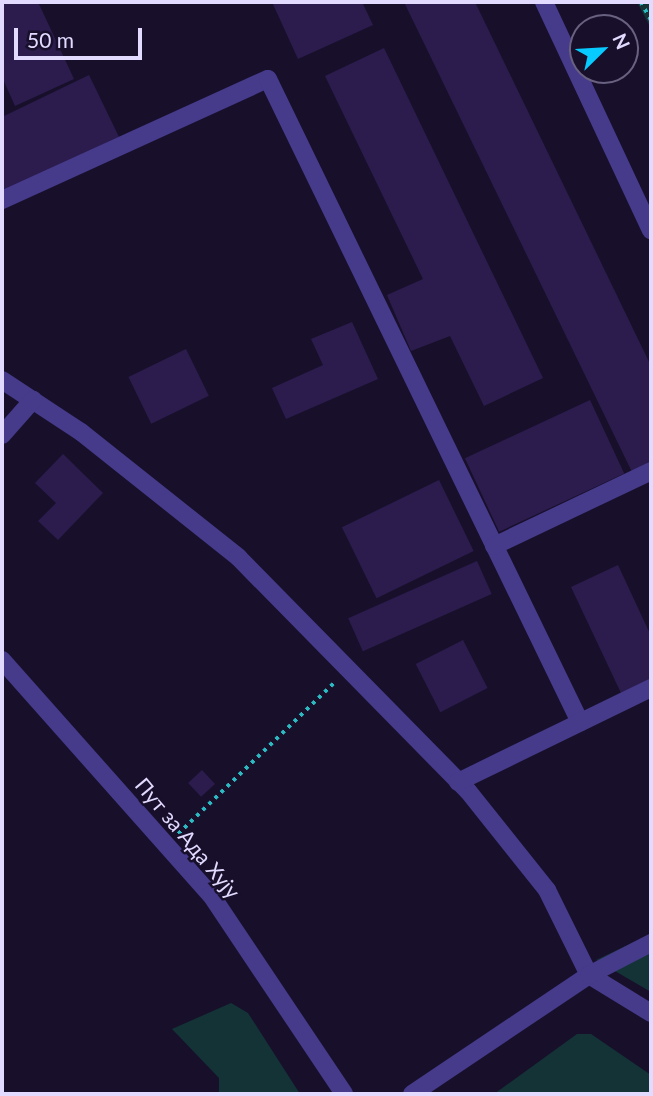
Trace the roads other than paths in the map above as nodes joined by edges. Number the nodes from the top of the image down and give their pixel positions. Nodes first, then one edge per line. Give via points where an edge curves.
1 (544, 2) edge
2 (2, 200) edge
3 (651, 230) edge
4 (2, 380) edge
5 (33, 400) junction
6 (2, 435) edge
7 (651, 471) edge
8 (494, 546) junction
9 (2, 660) edge
10 (651, 688) edge
11 (580, 722) junction
12 (458, 782) junction
13 (651, 943) edge
14 (589, 975) junction
15 (651, 1013) edge
16 (344, 1094) edge
17 (411, 1094) edge

1 - 3 lane
2 - 8 lane via 268,79
4 - 5 lane
5 - 6 lane
5 - 12 lane via 237,557
7 - 8 lane
8 - 11 lane
9 - 16 lane, Пут за Ада Хују via 211,895
10 - 11 lane
11 - 12 lane
12 - 14 lane via 547,890
13 - 14 lane
14 - 15 lane
14 - 17 lane

